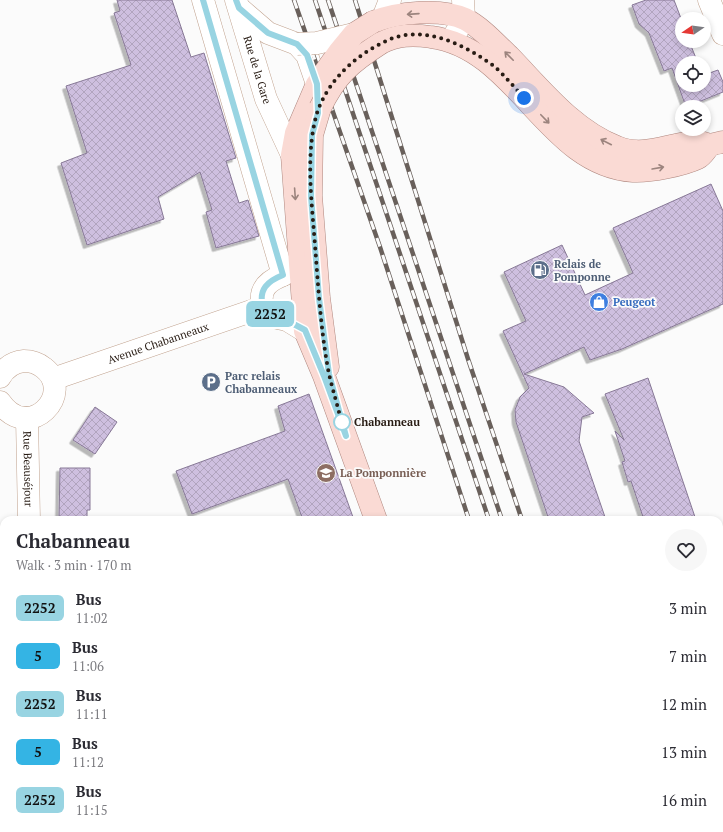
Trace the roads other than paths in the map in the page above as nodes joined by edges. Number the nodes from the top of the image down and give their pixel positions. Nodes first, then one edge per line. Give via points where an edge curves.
1 (203, 0) edge
2 (709, 0) edge
3 (238, 4) edge
4 (440, 7) edge
5 (464, 9) edge
6 (382, 13) edge
7 (354, 34) junction
8 (723, 34) edge
9 (451, 41) junction
10 (297, 44) junction
11 (317, 84) junction
12 (319, 110) junction
13 (296, 133) junction
14 (720, 143) edge
15 (283, 275) junction
16 (263, 307) junction
17 (303, 309) junction
18 (3, 367) edge
19 (53, 379) junction
20 (0, 402) edge
21 (27, 418) junction
22 (346, 436) junction
23 (29, 516) edge
24 (375, 516) edge

1 - 15 street
2 - 8 street
3 - 10 street, Rue de la Gare via 268,33
3 - 13 street, Rue de la Gare via 266,99
4 - 5 main road
4 -> 6 main road via 412,13
4 - 9 street
5 - 9 street
14 -> 5 main road via 695,142 636,152 604,142 570,117
6 - 7 main road, bridge
7 - 10 street, Rue de la Gare, bridge via 317,43
7 - 11 main road, bridge
9 - 12 main road, bridge via 419,35 399,36 380,43 346,68 330,88
9 -> 14 main road via 496,68 574,146 607,165 634,171 658,169 699,157
10 - 11 street via 307,55
11 - 12 street
11 - 13 main road
12 - 13 main road
13 -> 17 main road via 292,155
13 - 17 main road via 311,196
15 - 16 street via 269,281 262,292
15 - 17 street
16 - 17 street via 273,317
16 - 19 street, Avenue Chabanneaux
17 - 22 main road
17 - 22 main road via 329,374
18 - 19 street via 19,361 29,361 48,370
19 - 21 street via 54,397 50,405 44,412
20 - 21 street via 6,410 16,416
21 - 23 street, Rue Beauséjour
22 - 24 main road

